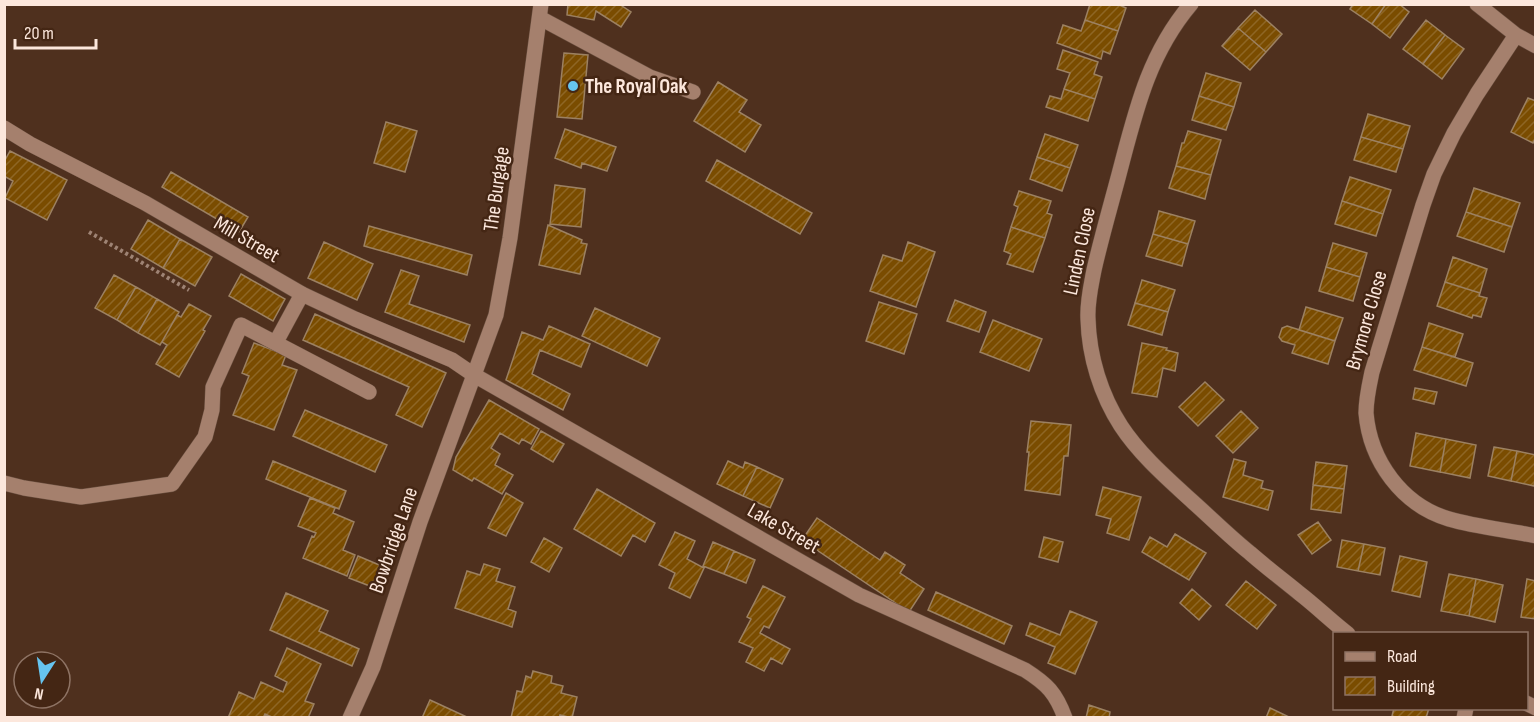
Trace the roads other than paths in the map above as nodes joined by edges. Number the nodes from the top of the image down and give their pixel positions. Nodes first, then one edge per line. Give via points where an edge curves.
1 (1191, 4) edge
2 (1477, 4) edge
3 (541, 11) edge
4 (1516, 34) junction
5 (1536, 46) edge
6 (693, 92) dead end
7 (4, 128) edge
8 (302, 294) junction
9 (276, 342) junction
10 (474, 375) junction
11 (369, 392) dead end
12 (4, 483) edge
13 (1536, 536) edge
14 (1347, 632) edge
15 (350, 717) edge
16 (1065, 717) edge

1 - 14 street, Linden Close via 1150,70 1098,249 1088,318 1094,362 1109,405 1136,445 1250,553
2 - 4 street
3 - 6 street via 650,77
3 - 10 street, The Burgage via 496,315
4 - 5 street
4 - 13 street, Brymore Close via 1454,133 1434,174 1372,372 1366,411 1374,450 1383,468 1411,500 1449,519
7 - 8 street, Mill Street via 145,203
8 - 9 street
8 - 10 street, Mill Street via 452,360
9 - 11 street
9 - 12 street via 241,325 213,387 205,437 172,484 81,497
10 - 15 street, Bowbridge Lane via 373,667
10 - 16 street, Lake Street via 859,596 1025,670 1052,692

